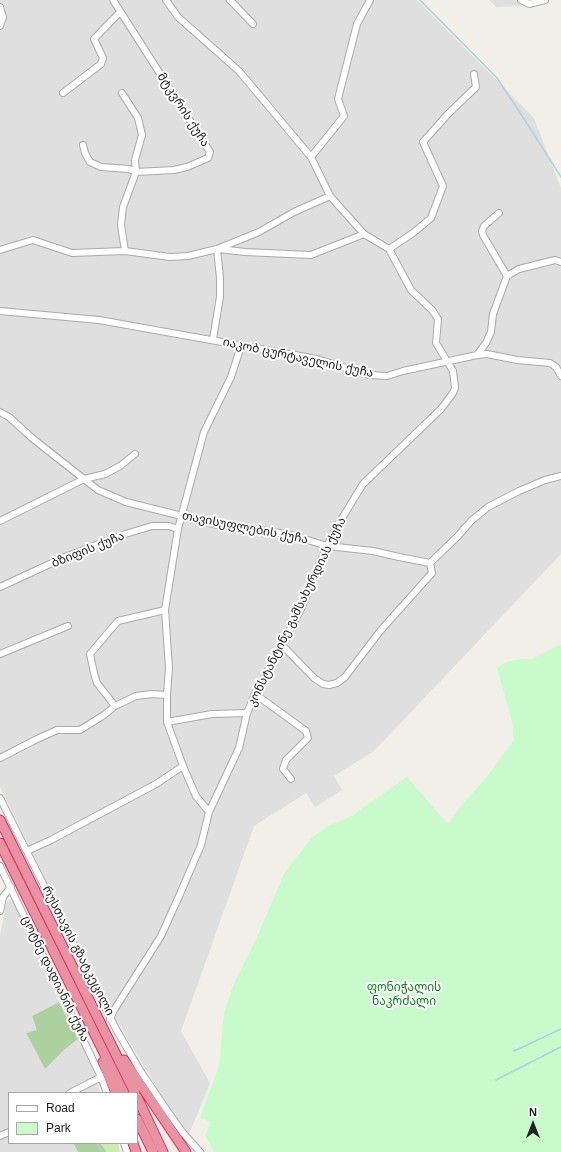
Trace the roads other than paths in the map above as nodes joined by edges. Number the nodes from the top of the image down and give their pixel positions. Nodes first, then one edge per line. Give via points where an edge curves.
1 (1, 0) edge
2 (113, 0) edge
3 (166, 0) edge
4 (230, 0) edge
5 (370, 0) edge
6 (521, 0) edge
7 (545, 0) edge
8 (0, 6) edge
9 (120, 12) junction
10 (253, 24) dead end
11 (0, 26) edge
12 (474, 74) dead end
13 (63, 93) dead end
14 (122, 93) dead end
15 (83, 145) dead end
16 (311, 157) junction
17 (136, 172) junction
18 (330, 196) junction
19 (499, 213) dead end
20 (364, 234) junction
21 (217, 249) junction
22 (389, 249) junction
23 (0, 250) edge
24 (125, 252) junction
25 (561, 262) edge
26 (507, 276) junction
27 (0, 312) edge
28 (214, 340) junction
29 (241, 346) junction
30 (477, 355) junction
31 (447, 362) junction
32 (561, 376) edge
33 (0, 412) edge
34 (135, 454) dead end
35 (561, 476) edge
36 (84, 479) junction
37 (182, 516) junction
38 (0, 521) edge
39 (178, 529) junction
40 (327, 546) junction
41 (430, 563) junction
42 (0, 587) edge
43 (165, 610) junction
44 (68, 626) dead end
45 (282, 645) junction
46 (0, 654) edge
47 (255, 694) junction
48 (167, 695) junction
49 (115, 706) junction
50 (247, 713) junction
51 (167, 722) junction
52 (0, 758) edge
53 (183, 766) junction
54 (291, 779) dead end
55 (0, 798) edge
56 (209, 812) junction
57 (0, 820) edge
58 (0, 843) edge
59 (27, 851) junction
60 (0, 866) edge
61 (11, 887) junction
62 (0, 911) edge
63 (98, 1018) junction
64 (110, 1018) junction
65 (94, 1032) junction
66 (101, 1077) junction
67 (72, 1092) edge
68 (107, 1092) edge
69 (116, 1092) edge
70 (124, 1092) edge
71 (135, 1092) edge
72 (138, 1099) edge
73 (138, 1121) edge
74 (153, 1152) edge
75 (163, 1152) edge
76 (186, 1152) edge
77 (200, 1152) edge

1 - 8 street
2 - 9 street, მტკვრის ქუჩა
3 - 16 street via 178,17 239,71
4 - 10 street
5 - 16 street via 357,24 338,99 344,116
6 - 7 street via 529,4
8 - 11 street via 3,17
9 - 13 street via 94,39 103,58 101,64
9 - 17 street, მტკვრის ქუჩა via 210,152 208,158 187,167
12 - 22 street via 476,87 423,142 442,186 431,218
14 - 17 street via 138,118 142,135
15 - 17 street via 90,162 101,167
16 - 18 street
17 - 24 street via 123,207 121,225
18 - 20 street
18 - 21 street via 294,212 259,232
19 - 26 street via 482,231
20 - 21 street via 311,256
20 - 22 street
21 - 24 street via 188,256
21 - 28 street via 220,297
22 - 31 street, კონსტანტინე გამსახურდიას ქუჩა via 411,290 438,319 436,343
23 - 24 street via 33,240 72,253
25 - 26 street via 555,260 519,269
26 - 30 street via 486,343
27 - 28 street, იაკობ ცურტაველის ქუჩა via 99,320
28 - 29 street, იაკობ ცურტაველის ქუჩა
29 - 31 street, იაკობ ცურტაველის ქუჩა via 317,359 369,375 387,376
29 - 37 street via 231,377 204,432
30 - 31 street, იაკობ ცურტაველის ქუჩა
30 - 32 street via 487,354 550,363
31 - 40 street, კონსტანტინე გამსახურდიას ქუჩა via 455,378 453,393 441,409 363,484
33 - 36 street, თავისუფლების ქუჩა
34 - 36 street via 105,474
35 - 41 street via 519,491 488,507
36 - 37 street, თავისუფლების ქუჩა via 98,490 126,502
36 - 38 street
37 - 39 street
37 - 40 street, თავისუფლების ქუჩა via 218,525 295,536
39 - 42 street, ბზიფის ქუჩა via 152,526 122,535 65,557
39 - 43 street
40 - 41 street, თავისუფლების ქუჩა via 373,551
40 - 45 street, კონსტანტინე გამსახურდიას ქუჩა via 301,609
41 - 45 street via 432,573 381,630 346,677 337,684 329,686 314,678
43 - 48 street via 169,668
43 - 49 street via 118,621 90,654 97,683
44 - 46 street
45 - 47 street, კონსტანტინე გამსახურდიას ქუჩა
47 - 50 street, კონსტანტინე გამსახურდიას ქუჩა
47 - 54 street via 306,732 308,738 286,760 283,769
48 - 49 street via 136,696
48 - 51 street
49 - 52 street via 80,730 57,730
50 - 51 street via 212,714
50 - 56 street, კონსტანტინე გამსახურდიას ქუჩა via 239,748
51 - 53 street
53 - 56 street via 196,796
53 - 59 street via 156,784
55 - 59 street
56 - 64 street, კონსტანტინე გამსახურდიას ქუჩა via 201,845 161,936
57 - 63 highway, რუსთავის გზატკეცილი
58 - 65 highway, რუსთავის გზატკეცილი
59 - 64 street
60 - 61 street, ცოტნე დადიანის ქუჩა
61 - 62 street via 3,896
61 - 66 street, ცოტნე დადიანის ქუჩა
63 - 71 highway, რუსთავის გზატკეცილი
63 - 76 highway
64 - 77 street via 141,1072 183,1133
65 - 69 highway via 99,1052
65 - 70 highway, რუსთავის გზატკეცილი
66 - 67 street
66 - 68 street, ცოტნე დადიანის ქუჩა
72 - 75 highway
73 - 74 highway

